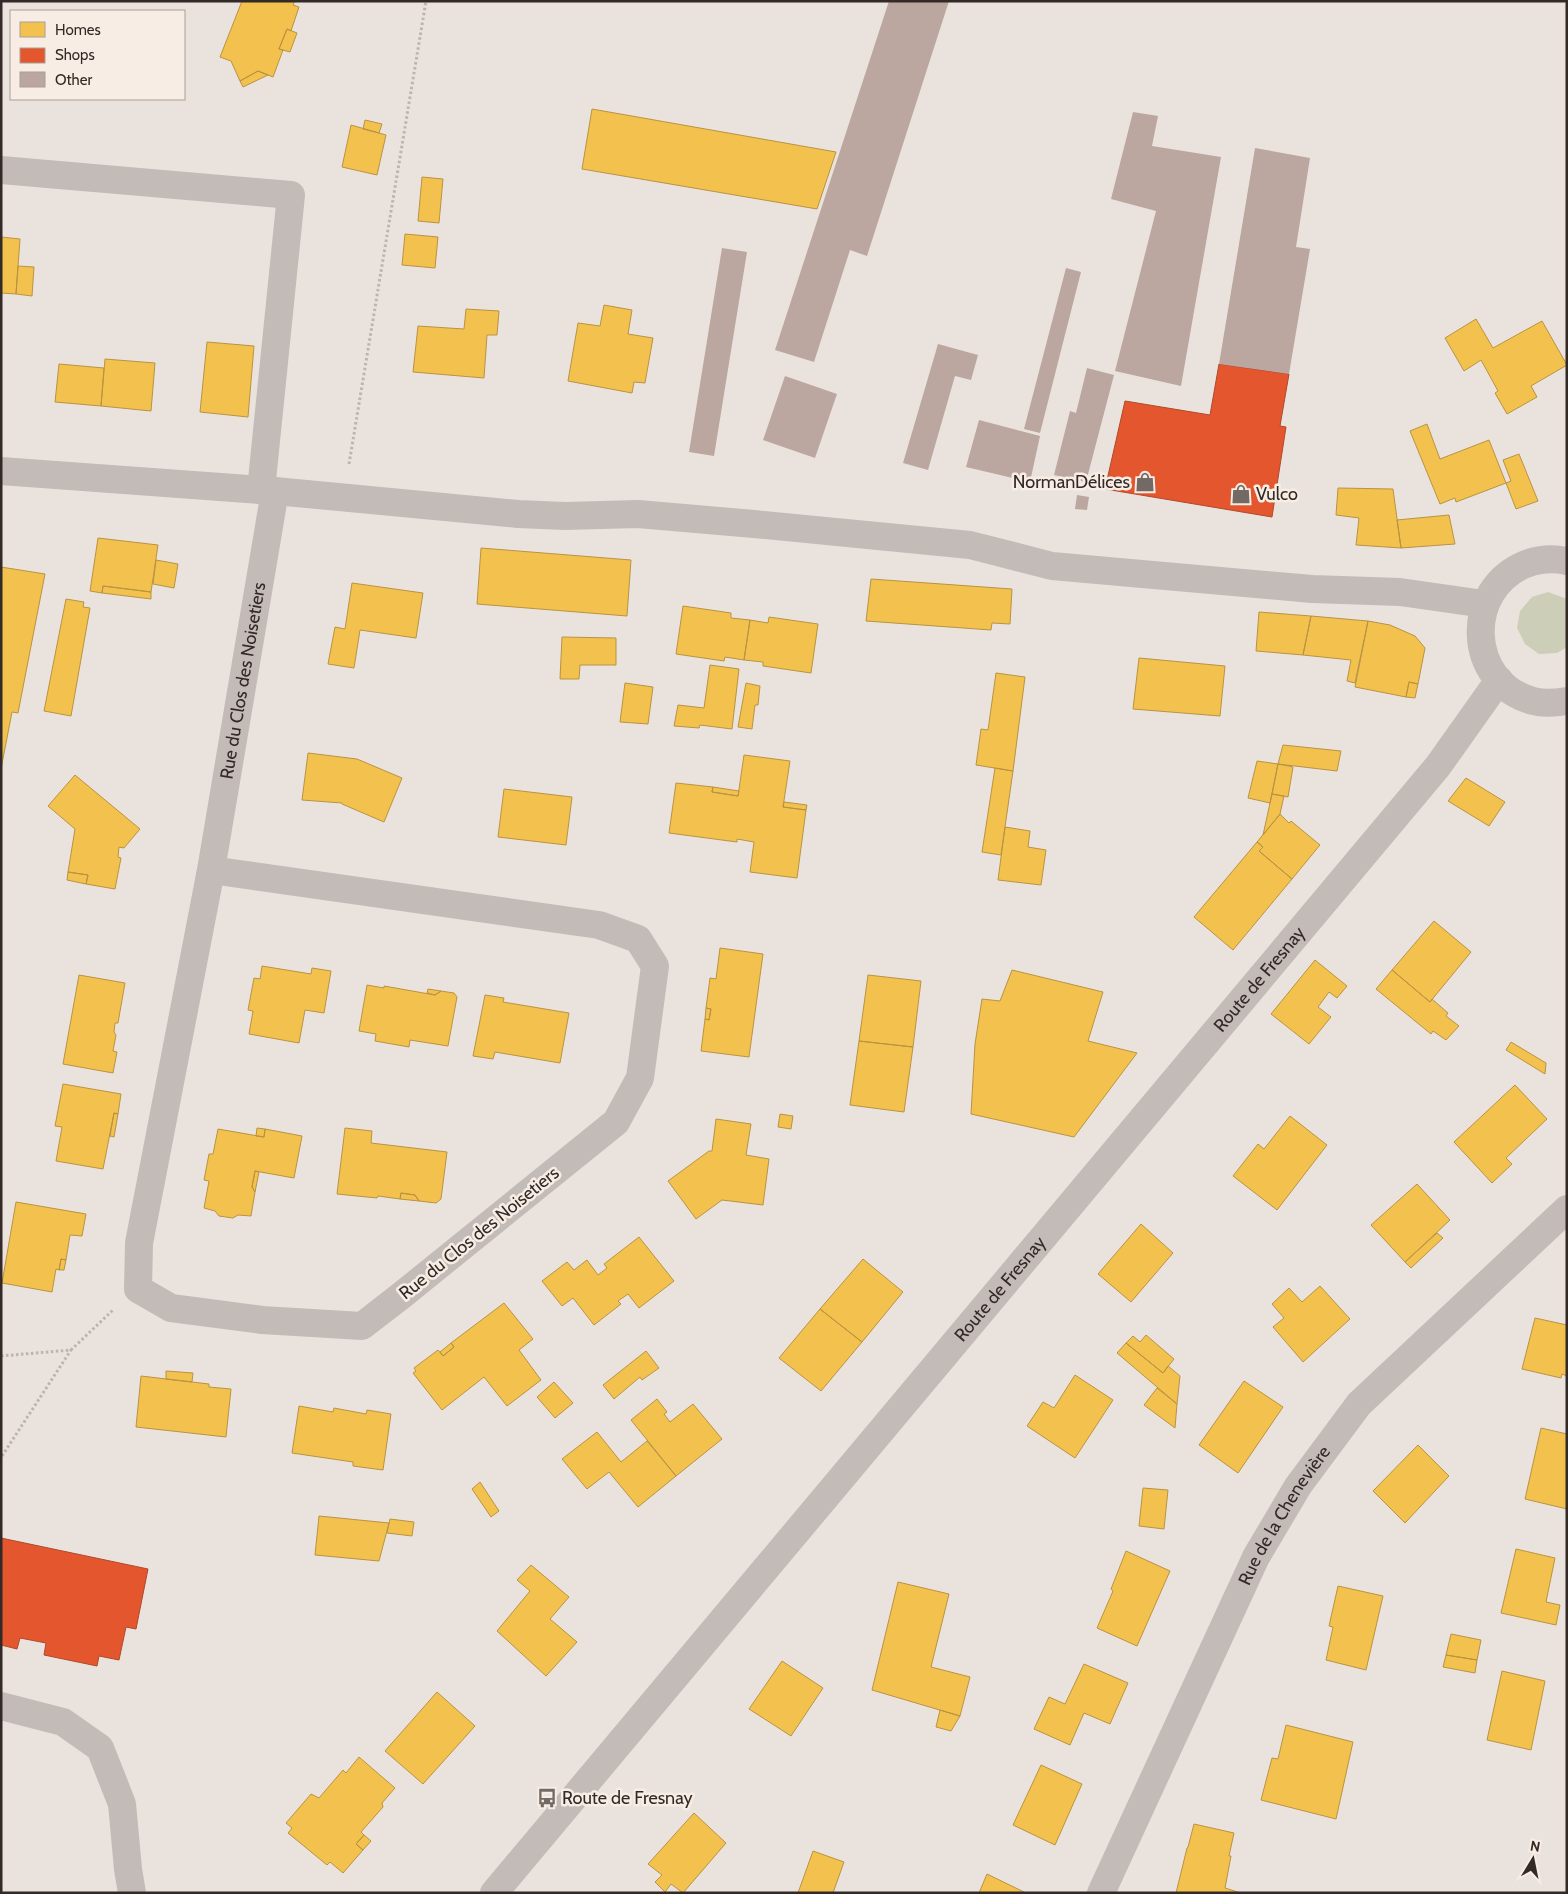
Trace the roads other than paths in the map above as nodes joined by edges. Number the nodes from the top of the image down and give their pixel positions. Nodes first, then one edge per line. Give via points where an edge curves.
1 (1, 170) edge
2 (1, 471) edge
3 (268, 491) junction
4 (1567, 561) edge
5 (1484, 604) junction
6 (1498, 680) junction
7 (1567, 702) edge
8 (211, 870) junction
9 (1567, 1209) edge
10 (1, 1706) edge
11 (132, 1893) edge
12 (494, 1893) edge
13 (1101, 1893) edge

1 - 3 street, Rue du Clos des Noisetiers via 291,195
2 - 3 street
3 - 5 street via 518,514 638,514 754,524 970,545 1052,566 1312,588 1400,592
3 - 8 street, Rue du Clos des Noisetiers
4 - 5 street via 1536,560 1514,569 1496,584
5 - 6 street via 1479,631 1482,649
6 - 7 street via 1532,701
6 - 12 street, Route de Fresnay via 1438,766
8 - 8 street, Rue du Clos des Noisetiers via 139,1243 138,1289 170,1308 262,1320 362,1326 616,1122 640,1078 655,966 638,939 599,925
9 - 13 street, Rue de la Chenevière via 1359,1404 1298,1486 1256,1557
10 - 11 street via 63,1722 100,1748 122,1804

